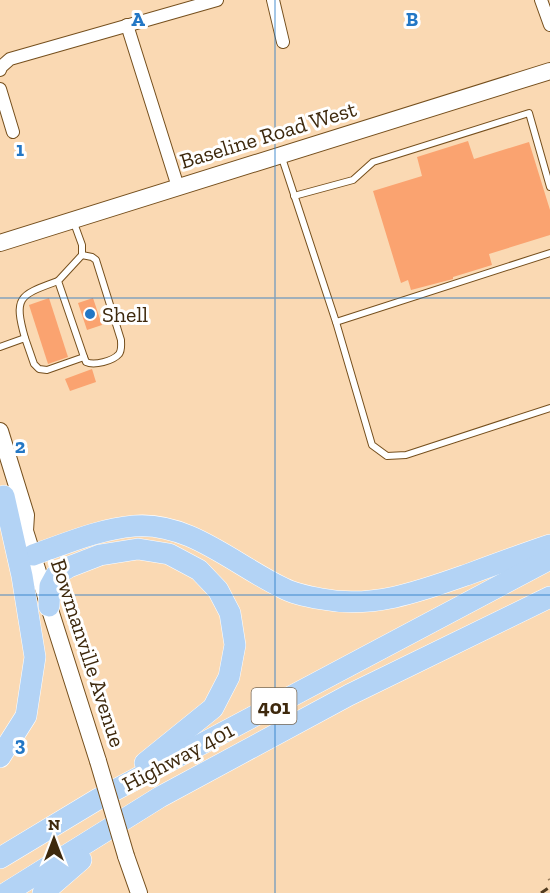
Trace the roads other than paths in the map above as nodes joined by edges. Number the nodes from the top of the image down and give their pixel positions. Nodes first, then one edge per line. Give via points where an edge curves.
1 (217, 0) edge
2 (273, 0) edge
3 (541, 0) edge
4 (127, 25) junction
5 (550, 25) edge
6 (283, 42) dead end
7 (0, 68) edge
8 (550, 70) edge
9 (0, 89) edge
10 (13, 132) dead end
11 (280, 154) junction
12 (178, 187) junction
13 (550, 187) edge
14 (294, 196) junction
15 (73, 220) junction
16 (0, 243) edge
17 (550, 253) edge
18 (82, 255) junction
19 (58, 281) junction
20 (336, 322) junction
21 (25, 338) junction
22 (0, 347) edge
23 (84, 357) junction
24 (550, 408) edge
25 (0, 431) edge
26 (2, 489) edge
27 (25, 531) junction
28 (550, 545) edge
29 (33, 555) junction
30 (550, 559) edge
31 (550, 597) edge
32 (50, 606) junction
33 (0, 757) edge
34 (160, 797) junction
35 (98, 799) junction
36 (0, 858) edge
37 (6, 893) edge
38 (43, 893) edge
39 (139, 893) edge

1 - 4 street
2 - 6 street
3 - 5 street
4 - 7 street via 10,59
4 - 12 street
8 - 11 street, Baseline Road West
9 - 10 street
11 - 12 street, Baseline Road West
11 - 14 lane
12 - 15 street, Baseline Road West
13 - 14 lane via 529,113 373,162 353,180
14 - 20 lane
15 - 16 street, Baseline Road West
15 - 18 lane
17 - 20 lane
18 - 19 lane
18 - 23 lane via 96,260 122,348 115,357 94,364
19 - 21 lane via 29,292 22,299 18,315
19 - 23 lane
20 - 24 lane via 372,445 387,456 406,455
21 - 22 lane
21 - 23 lane via 39,369 47,370
25 - 27 street, Bowmanville Avenue via 26,515
26 - 27 street, Bowmanville Avenue via 14,519
26 - 33 highway via 35,657 26,716
27 - 29 street, Bowmanville Avenue
28 - 29 highway via 418,593 357,602 323,600 285,589 196,539 167,529 135,526 95,534
29 - 32 street, Bowmanville Avenue
30 - 35 highway, Highway 401 / 401
31 - 34 highway, Highway 401 / 401 via 349,696
32 - 35 highway via 50,586 56,575 100,555 138,549 169,554 199,570 218,590 230,613 235,645 229,677 213,708
32 - 39 street, Bowmanville Avenue, bridge
34 - 37 highway, Highway 401 / 401
34 - 38 highway
35 - 36 highway, Highway 401 / 401

